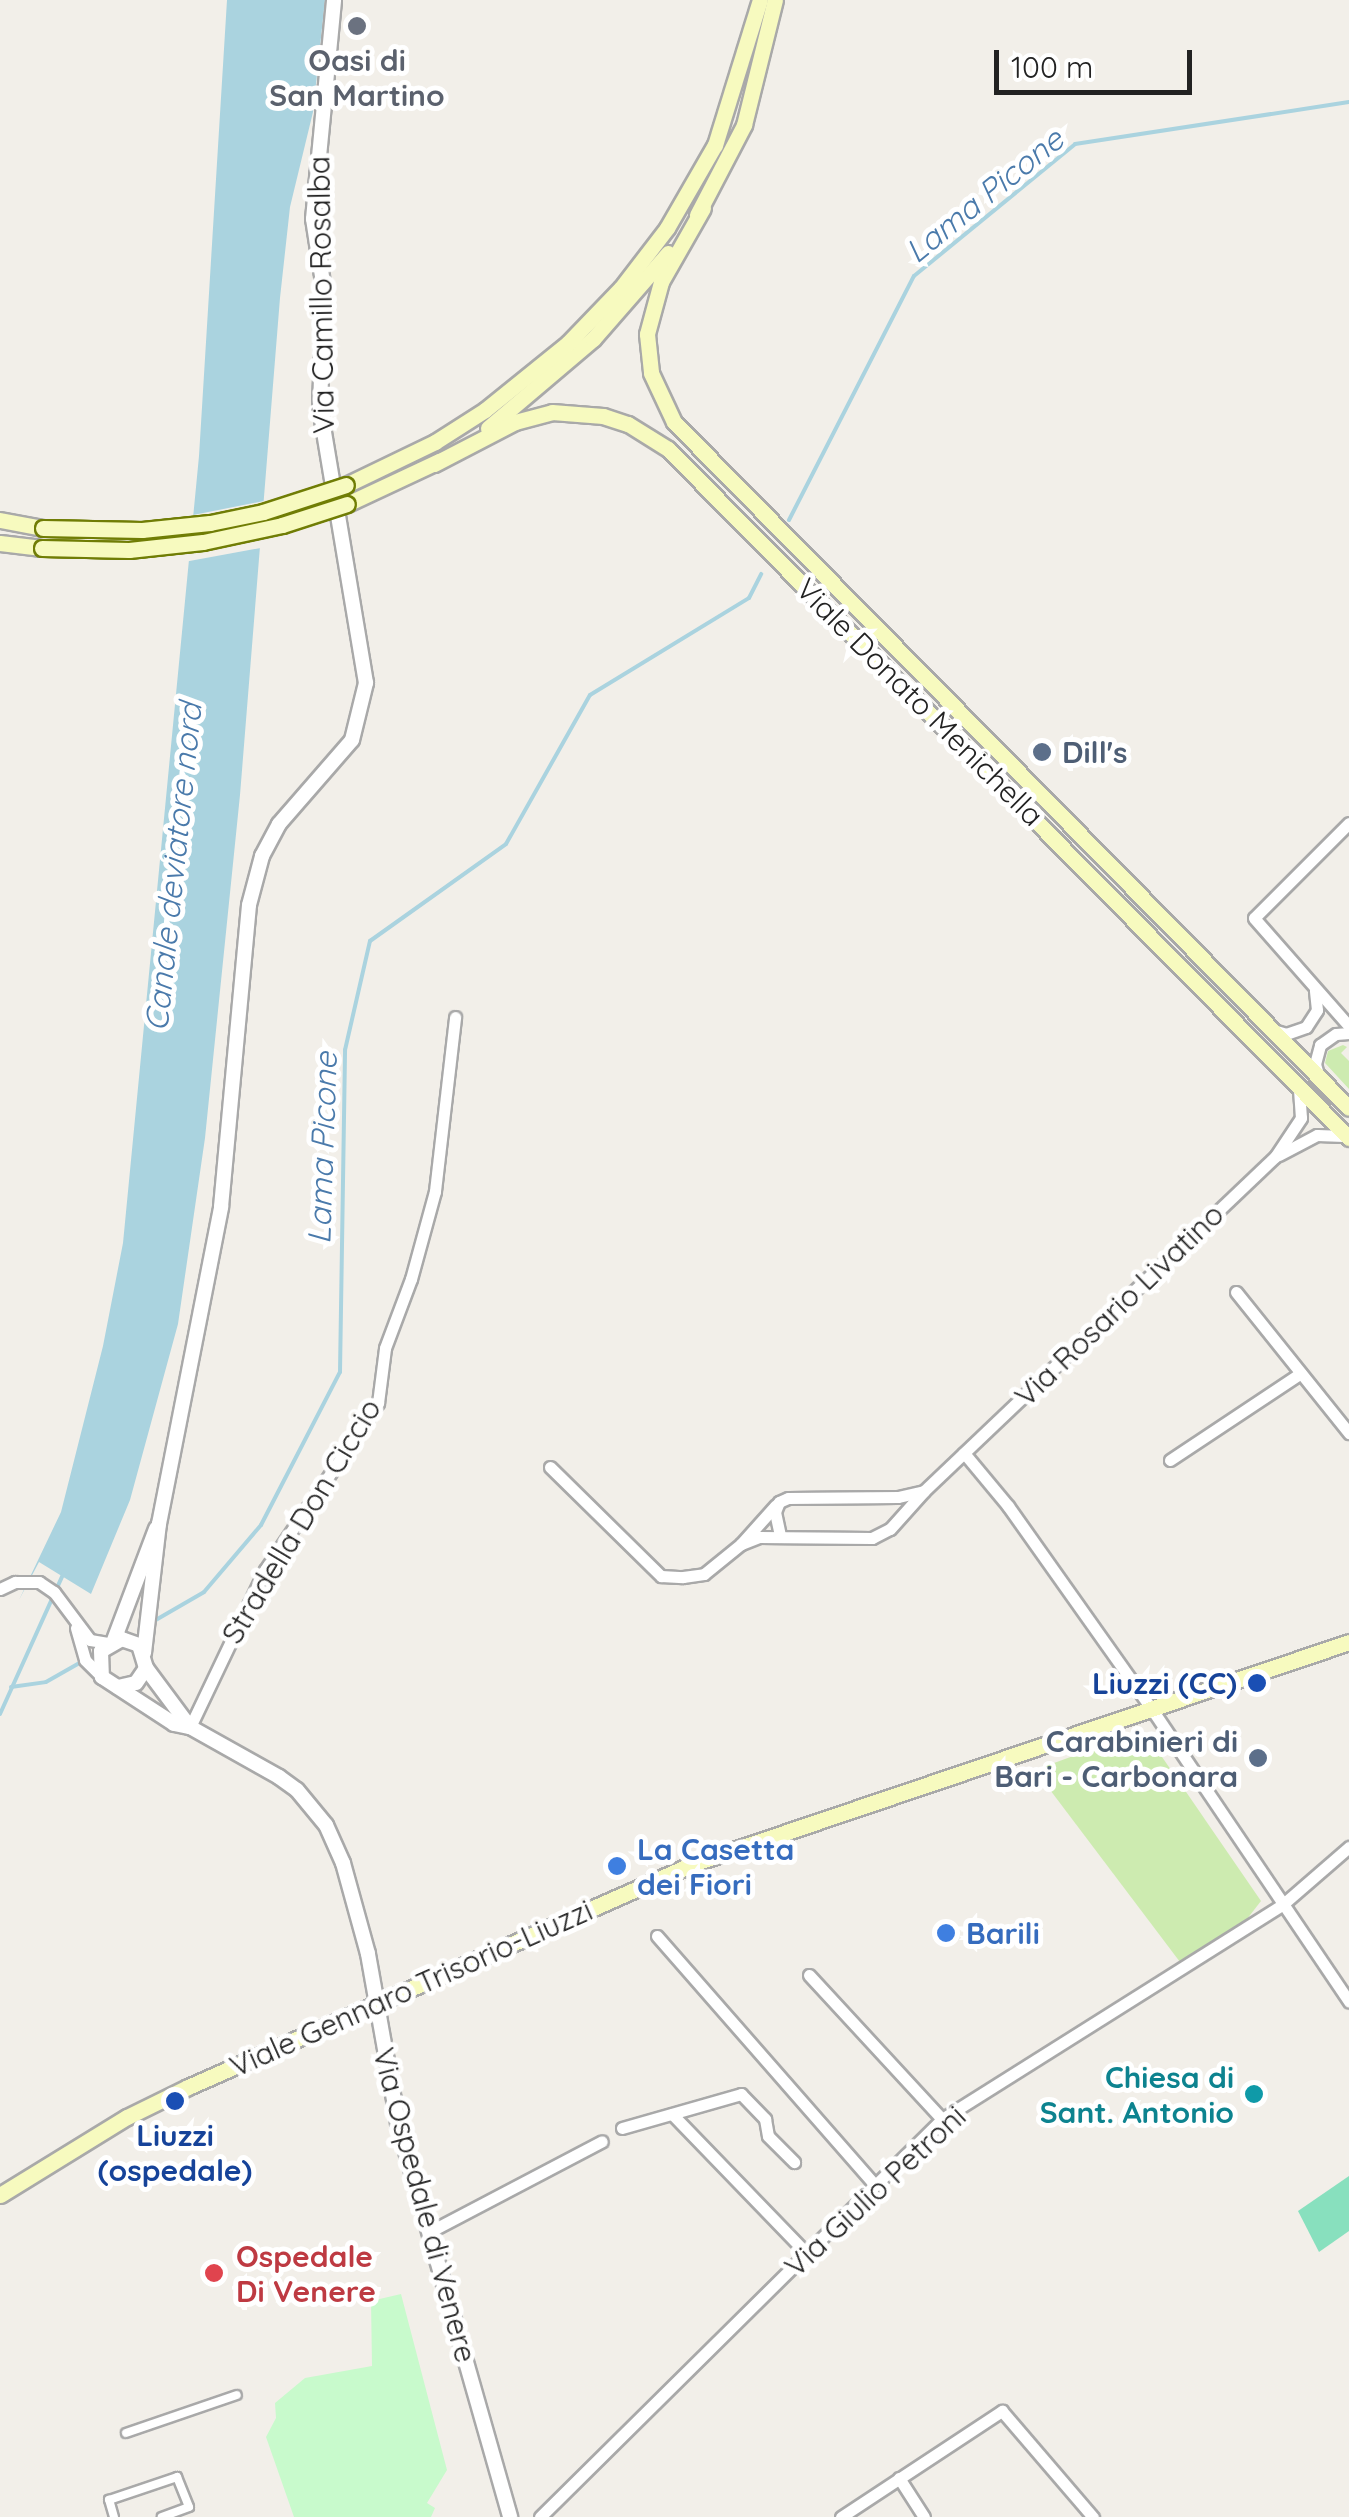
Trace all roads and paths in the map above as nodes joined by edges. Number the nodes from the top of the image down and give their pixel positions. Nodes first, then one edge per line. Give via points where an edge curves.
1 (334, 0) edge
2 (760, 0) edge
3 (772, 0) edge
4 (703, 208) junction
5 (434, 464) junction
6 (328, 494) junction
7 (346, 494) junction
8 (0, 520) edge
9 (239, 536) junction
10 (0, 543) edge
11 (1349, 823) edge
12 (1314, 990) junction
13 (455, 1017) dead end
14 (1268, 1026) junction
15 (1349, 1026) edge
16 (1349, 1033) edge
17 (1323, 1082) junction
18 (1298, 1086) junction
19 (1349, 1108) edge
20 (1349, 1137) edge
21 (1275, 1158) junction
22 (1236, 1292) dead end
23 (1302, 1373) junction
24 (1349, 1433) edge
25 (964, 1453) junction
26 (1170, 1460) dead end
27 (550, 1467) dead end
28 (924, 1491) junction
29 (778, 1502) junction
30 (159, 1524) junction
31 (780, 1535) junction
32 (741, 1544) junction
33 (0, 1589) edge
34 (76, 1628) junction
35 (111, 1642) junction
36 (1349, 1642) edge
37 (145, 1660) junction
38 (102, 1677) junction
39 (118, 1687) junction
40 (1152, 1708) junction
41 (190, 1727) junction
42 (1349, 1847) edge
43 (1282, 1905) junction
44 (657, 1936) dead end
45 (809, 1975) dead end
46 (1349, 2002) edge
47 (375, 2006) junction
48 (672, 2114) junction
49 (942, 2119) junction
50 (622, 2128) dead end
51 (602, 2141) dead end
52 (794, 2162) dead end
53 (876, 2184) junction
54 (0, 2195) edge
55 (429, 2232) junction
56 (806, 2254) junction
57 (237, 2395) dead end
58 (126, 2433) dead end
59 (899, 2478) junction
60 (114, 2517) edge
61 (162, 2517) edge
62 (510, 2517) edge
63 (540, 2517) edge
64 (841, 2517) edge
65 (924, 2517) edge
66 (1093, 2517) edge

1 - 30 street, Via Camillo Rosalba via 313,218 324,289 320,408 366,682 352,740 279,824 249,905 220,1207
2 - 7 main road via 726,114 696,180 622,288 554,356 449,434
3 - 4 main road via 748,110
4 - 5 main road via 593,339 488,428
4 - 14 main road, Viale Donato Menichella via 661,282 648,334 658,394 684,436
5 - 7 main road via 377,492
5 - 18 main road, Viale Donato Menichella via 515,422 552,412 604,416 668,450
6 - 7 main road, bridge
6 - 8 main road, bridge via 177,527 43,528
6 - 9 main road, bridge
7 - 9 main road, bridge
9 - 10 main road, bridge via 129,550
11 - 12 street via 1254,918
12 - 14 street via 1316,1010 1306,1027 1286,1034
12 - 15 street
13 - 41 street, Stradella Don Ciccio via 435,1191 385,1348 378,1403 265,1570
14 - 17 main road, Viale Donato Menichella
16 - 17 street via 1320,1045 1315,1064
17 - 19 main road, Viale Donato Menichella
18 - 20 main road, Viale Donato Menichella
18 - 21 street via 1301,1118
20 - 21 street via 1317,1135
21 - 25 street, Via Rosario Livatino
22 - 23 street
23 - 24 street
23 - 26 street
25 - 28 street, Via Rosario Livatino
25 - 40 street
27 - 32 street, Via Rosario Livatino via 661,1576 704,1574
28 - 29 street via 898,1498
28 - 31 street, Via Rosario Livatino via 890,1530 872,1538
29 - 31 street
29 - 32 street
30 - 35 street
30 - 37 street
31 - 32 street, Via Rosario Livatino
33 - 34 street via 39,1582 54,1592
34 - 35 street via 90,1640
34 - 38 street via 85,1660
35 - 37 street via 131,1640
35 - 38 street via 98,1660
36 - 40 main road, Viale Gennaro Trisorio-Liuzzi
37 - 39 street via 136,1683
37 - 41 street, Via Ospedale di Venere
38 - 39 street
39 - 41 street, Via Ospedale di Venere via 174,1724
40 - 43 street
40 - 47 main road, Viale Gennaro Trisorio-Liuzzi via 695,1863
41 - 47 street, Via Ospedale di Venere via 278,1776 326,1825 368,1954
42 - 43 street, Via Giulio Petroni
43 - 46 street
43 - 49 street, Via Giulio Petroni
44 - 53 street
45 - 49 street
47 - 54 main road, Viale Gennaro Trisorio-Liuzzi via 128,2117
47 - 55 street, Via Ospedale di Venere
48 - 50 street
48 - 52 street via 741,2094
48 - 56 street
49 - 53 street, Via Giulio Petroni
51 - 55 street
53 - 56 street, Via Giulio Petroni
55 - 62 street, Via Ospedale di Venere
56 - 63 street, Via Giulio Petroni
57 - 58 street
59 - 64 street
59 - 65 street
59 - 66 street via 1002,2411
60 - 61 street via 109,2500 177,2477 189,2508

